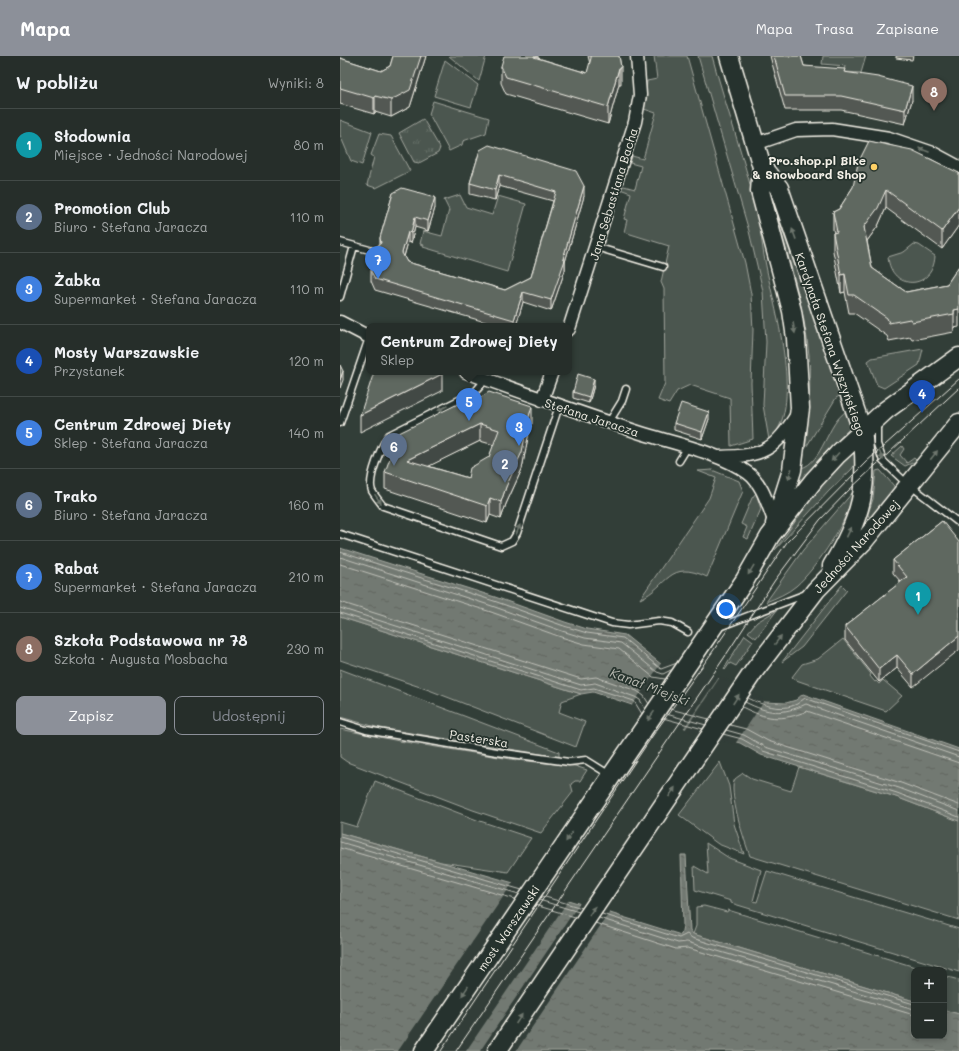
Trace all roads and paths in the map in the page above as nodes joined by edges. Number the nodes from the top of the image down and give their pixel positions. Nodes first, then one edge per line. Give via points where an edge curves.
1 (637, 56) edge
2 (729, 56) edge
3 (755, 144) junction
4 (762, 166) junction
5 (959, 167) edge
6 (340, 242) edge
7 (354, 246) junction
8 (596, 247) junction
9 (376, 252) edge
10 (662, 267) dead end
11 (340, 297) edge
12 (340, 322) edge
13 (571, 323) edge
14 (366, 336) edge
15 (366, 347) edge
16 (959, 357) edge
17 (475, 375) edge
18 (551, 375) edge
19 (486, 379) junction
20 (626, 389) dead end
21 (542, 400) junction
22 (559, 406) junction
23 (800, 408) junction
24 (878, 417) junction
25 (609, 422) junction
26 (340, 423) edge
27 (959, 423) edge
28 (862, 430) junction
29 (687, 448) junction
30 (718, 457) junction
31 (679, 461) dead end
32 (910, 485) junction
33 (959, 523) edge
34 (772, 530) junction
35 (340, 534) edge
36 (816, 590) junction
37 (710, 630) junction
38 (688, 632) dead end
39 (340, 722) edge
40 (611, 776) junction
41 (424, 1051) edge
42 (497, 1051) edge

1 - 8 street, Jana Sebastiana Bacha via 640,95 635,122
2 - 3 main road, Kardynała Stefana Wyszyńskiego
3 - 4 main road, Kardynała Stefana Wyszyńskiego
5 -> 3 street via 933,153 888,138 832,129 796,130
4 -> 23 main road, Kardynała Stefana Wyszyńskiego via 760,191 792,311
28 -> 4 main road, Kardynała Stefana Wyszyńskiego via 779,188
6 - 7 lane
7 - 9 lane
7 - 11 lane
8 - 10 lane
8 - 13 street, Jana Sebastiana Bacha
12 - 14 street
15 - 26 lane
16 - 24 main road
17 - 19 street, Stefana Jaracza
18 - 21 street
19 - 21 street, Stefana Jaracza
19 -> 22 lane via 476,392 389,435 383,442 371,481 372,490 383,506 501,546 512,541 517,533
20 - 25 lane via 622,402
21 - 22 street, Stefana Jaracza
22 - 25 street, Stefana Jaracza
23 - 30 street, Stefana Jaracza via 771,448 753,455
23 -> 34 main road, Kardynała Stefana Wyszyńskiego via 792,470
24 - 28 main road
24 -> 32 lane via 876,436 880,455 893,471
25 - 29 street, Stefana Jaracza
32 -> 27 main road, Jedności Narodowej
28 -> 34 main road via 814,480
36 -> 28 main road, Kardynała Stefana Wyszyńskiego via 842,549 861,503 866,462
29 - 30 street, Stefana Jaracza
29 - 31 lane
30 - 34 street, Stefana Jaracza via 746,472 756,482 767,502
32 - 33 lane
32 - 36 main road, Jedności Narodowej via 863,542
34 -> 37 main road via 745,580
35 - 38 lane via 612,623 628,625 659,621
36 - 37 lane
42 -> 36 main road, Jedności Narodowej via 754,671
37 -> 40 main road, most Warszawski
39 - 40 lane, Pasterska via 366,730 497,752 569,762 586,760
40 -> 41 main road, most Warszawski

